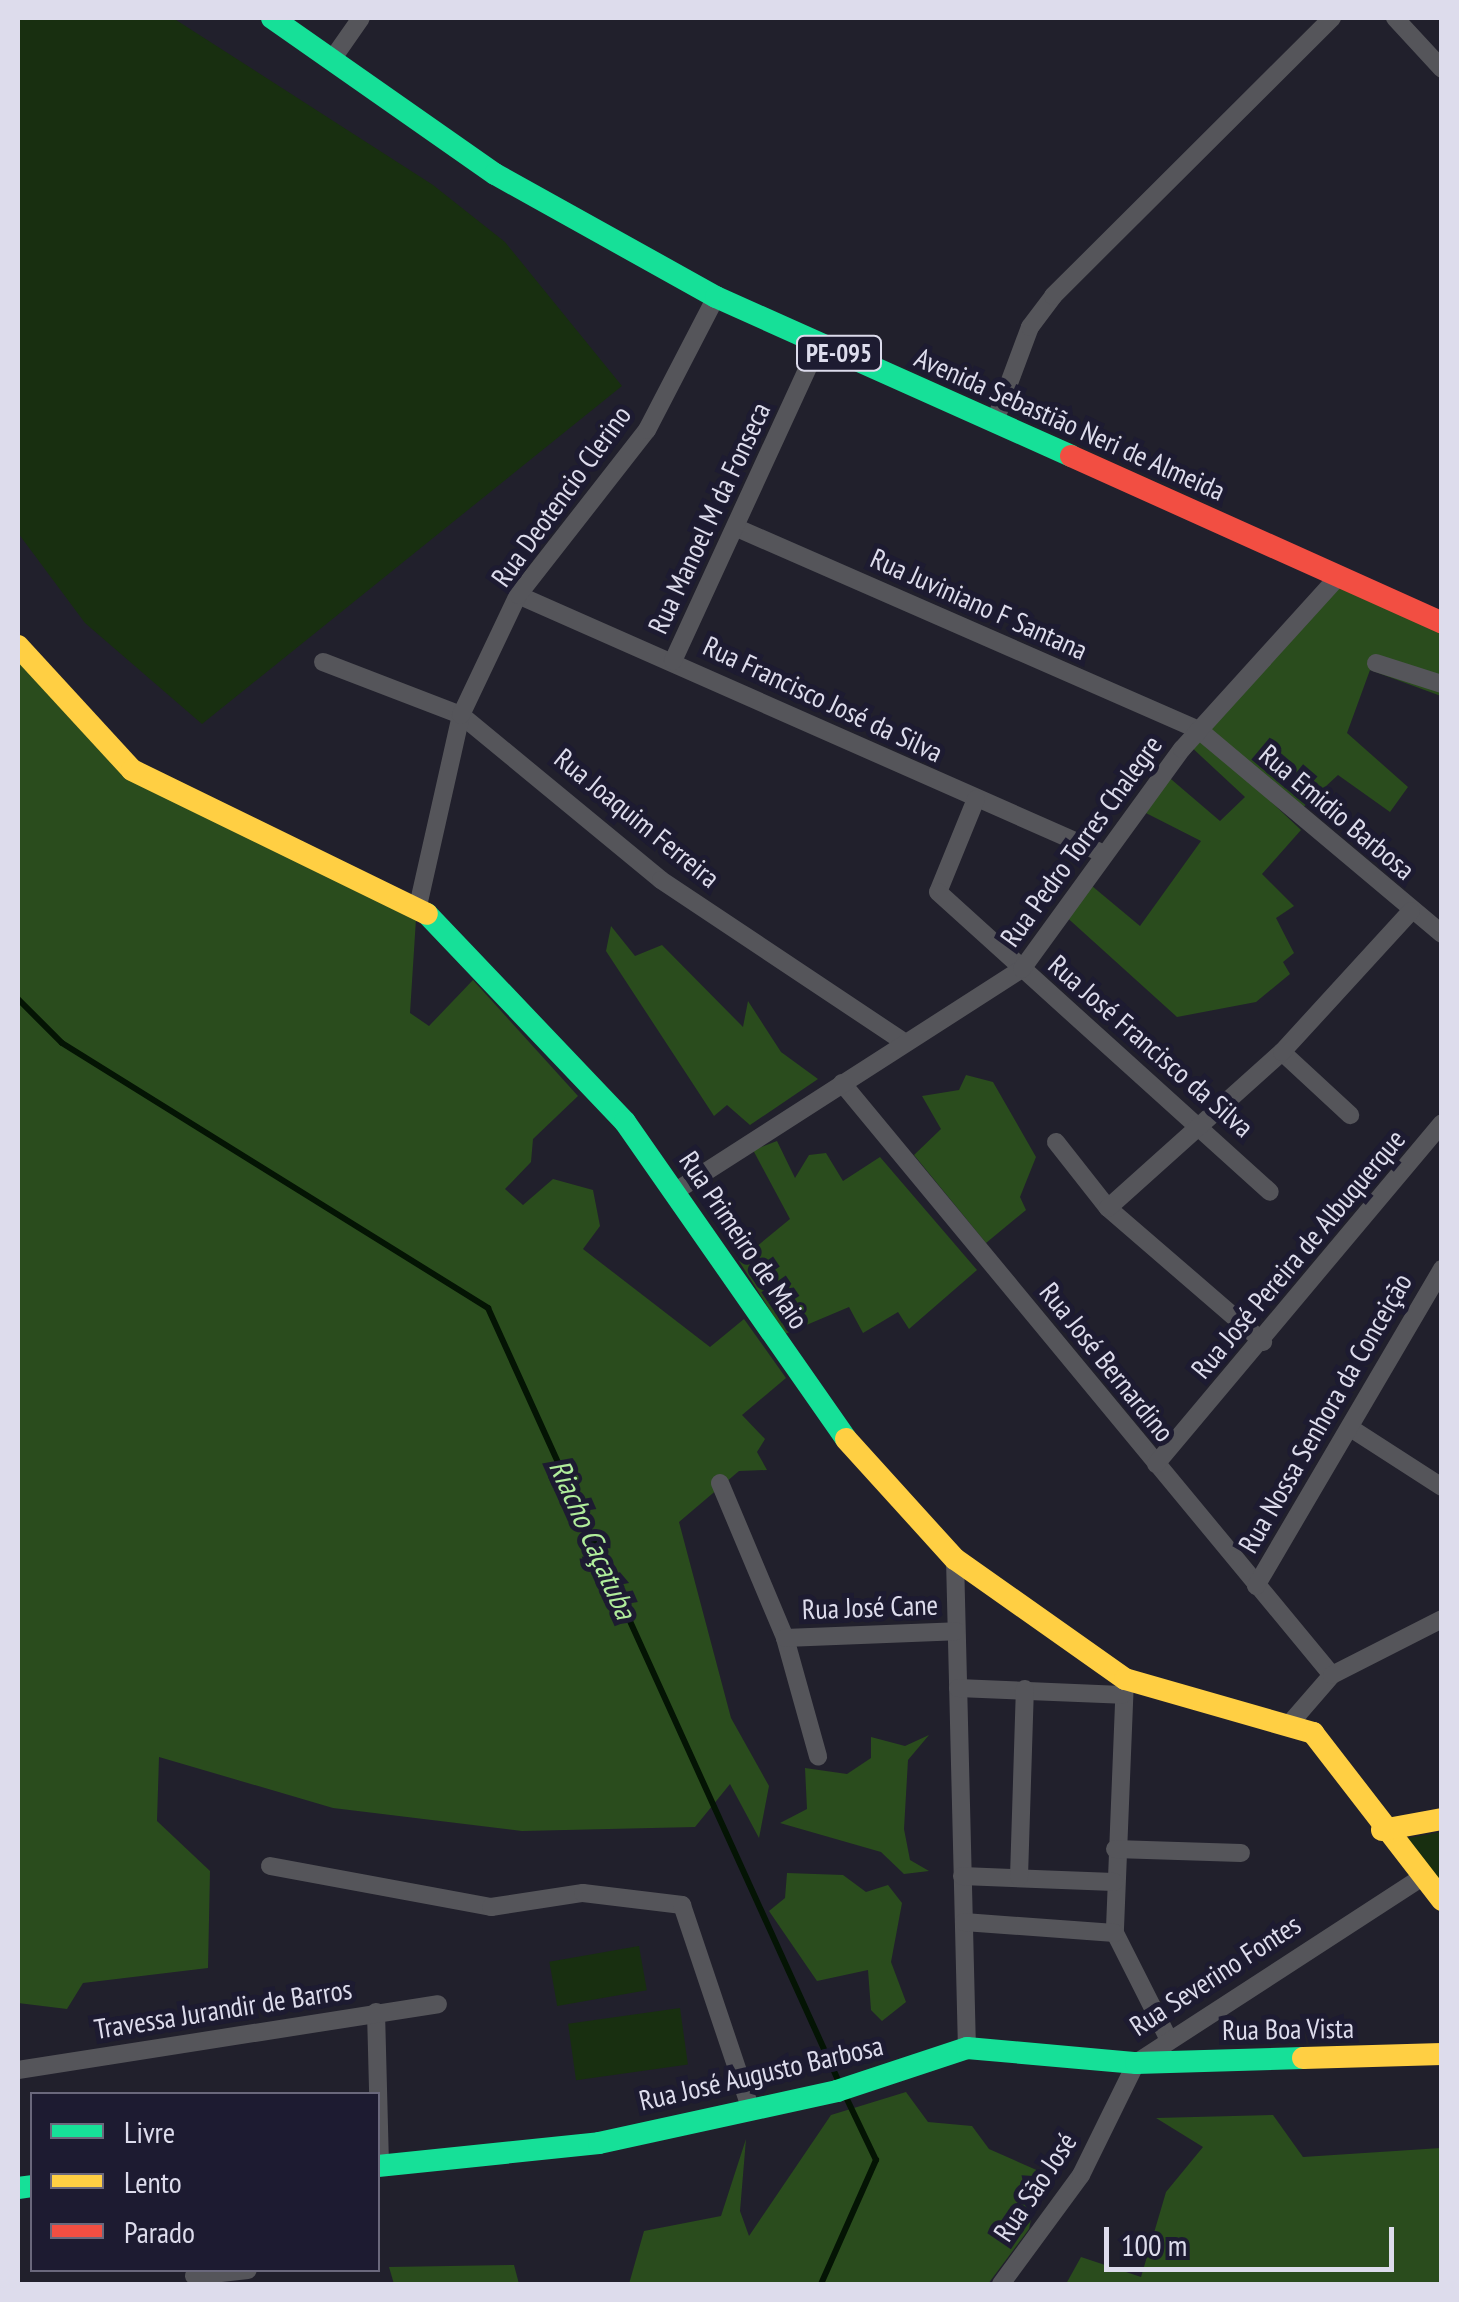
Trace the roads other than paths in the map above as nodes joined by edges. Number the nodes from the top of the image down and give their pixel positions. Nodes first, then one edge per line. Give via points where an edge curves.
1 (272, 18) edge
2 (361, 18) edge
3 (1332, 18) edge
4 (1395, 18) edge
5 (332, 61) junction
6 (1442, 69) edge
7 (716, 298) junction
8 (819, 344) junction
9 (995, 421) junction
10 (737, 528) junction
11 (1338, 578) junction
12 (518, 594) junction
13 (1439, 616) edge
14 (18, 646) edge
15 (673, 661) junction
16 (323, 662) dead end
17 (1376, 663) dead end
18 (1442, 684) edge
19 (461, 715) junction
20 (1198, 730) junction
21 (976, 799) junction
22 (1104, 854) junction
23 (418, 906) junction
24 (1411, 911) junction
25 (1442, 934) edge
26 (1022, 970) junction
27 (904, 1042) junction
28 (1282, 1052) junction
29 (842, 1083) junction
30 (1350, 1115) dead end
31 (1201, 1120) junction
32 (1442, 1123) edge
33 (1056, 1142) dead end
34 (678, 1189) junction
35 (1270, 1192) dead end
36 (1108, 1208) junction
37 (1442, 1268) edge
38 (1263, 1342) junction
39 (1352, 1428) junction
40 (1156, 1464) junction
41 (1442, 1464) edge
42 (720, 1482) dead end
43 (1435, 1483) edge
44 (956, 1558) junction
45 (1256, 1586) junction
46 (1441, 1621) edge
47 (956, 1631) junction
48 (786, 1638) junction
49 (1332, 1675) junction
50 (1123, 1687) junction
51 (958, 1688) junction
52 (1026, 1689) junction
53 (1292, 1721) junction
54 (818, 1756) dead end
55 (1442, 1818) edge
56 (1382, 1830) junction
57 (1116, 1848) junction
58 (1240, 1853) dead end
59 (270, 1866) dead end
60 (962, 1876) junction
61 (1019, 1877) junction
62 (1419, 1879) junction
63 (1114, 1882) junction
64 (1441, 1899) edge
65 (964, 1922) junction
66 (1115, 1933) junction
67 (438, 2004) dead end
68 (376, 2012) junction
69 (1169, 2040) junction
70 (967, 2048) junction
71 (1442, 2054) edge
72 (1136, 2063) junction
73 (18, 2070) edge
74 (378, 2092) edge
75 (750, 2106) junction
76 (380, 2166) edge
77 (230, 2272) edge
78 (194, 2276) dead end
79 (1001, 2284) edge

1 - 5 street, Avenida Sebastião Neri de Almeida / PE-095
2 - 5 street
3 - 9 street via 1053,296 1030,327
4 - 6 street
5 - 7 street, Avenida Sebastião Neri de Almeida / PE-095 via 565,218
7 - 8 street, Avenida Sebastião Neri de Almeida / PE-095
7 - 12 street, Rua Deotencio Clerino via 647,430
8 - 9 street, Avenida Sebastião Neri de Almeida / PE-095
8 - 10 street, Rua Manoel M da Fonseca
9 - 11 street, Avenida Sebastião Neri de Almeida / PE-095
10 - 15 street, Rua Manoel M da Fonseca
10 - 20 street, Rua Juviniano F Santana
11 - 13 street, Avenida Sebastião Neri de Almeida / PE-095
11 - 20 street, Rua Pedro Torres Chalegre
12 - 15 street, Rua Francisco José da Silva
12 - 19 street, Rua Deotencio Clerino
14 - 23 street, Rua Primeiro de Maio via 132,770
15 - 21 street, Rua Francisco José da Silva
16 - 19 street, Rua Joaquim Ferreira
17 - 18 street
19 - 23 street, Rua Deotencio Clerino
19 - 27 street, Rua Joaquim Ferreira via 662,880
20 - 22 street, Rua Pedro Torres Chalegre
20 - 24 street, Rua Emidio Barbosa
21 - 22 street, Rua Francisco José da Silva
21 - 26 street, Rua José Francisco da Silva via 936,888
22 - 26 street, Rua Pedro Torres Chalegre
23 - 34 street, Rua Primeiro de Maio
24 - 25 street, Rua Emidio Barbosa
24 - 28 street
26 - 27 street, Rua Pedro Torres Chalegre
26 - 31 street, Rua José Francisco da Silva
27 - 29 street, Rua Pedro Torres Chalegre
28 - 30 street
28 - 31 street
29 - 34 street, Rua Pedro Torres Chalegre
29 - 40 street, Rua José Bernardino
31 - 35 street, Rua José Francisco da Silva
31 - 36 street
32 - 38 street, Rua José Pereira de Albuquerque
33 - 36 street
34 - 44 street, Rua Primeiro de Maio via 839,1431
36 - 38 street
37 - 39 street, Rua Nossa Senhora da Conceição
38 - 40 street, Rua José Pereira de Albuquerque
39 - 43 street
39 - 45 street, Rua Nossa Senhora da Conceição
40 - 45 street, Rua José Bernardino
41 - 43 street
42 - 48 street
44 - 47 street
44 - 50 street, Rua Primeiro de Maio
45 - 49 street, Rua José Bernardino
46 - 49 street
47 - 48 street, Rua José Cane
47 - 51 street
48 - 54 street
49 - 53 street
50 - 52 street
50 - 53 street, Rua Primeiro de Maio
50 - 57 street
51 - 52 street
51 - 60 street
52 - 61 street
53 - 56 street via 1323,1742
55 - 56 street
56 - 62 street
57 - 58 street
57 - 63 street
59 - 75 street via 491,1907 583,1893 682,1904
60 - 61 street
60 - 65 street
61 - 63 street
62 - 64 street
62 - 69 street, Rua Severino Fontes
63 - 66 street
65 - 66 street
65 - 70 street
66 - 69 street
67 - 68 street, Travessa Jurandir de Barros
68 - 73 street, Travessa Jurandir de Barros
68 - 74 street
69 - 72 street, Rua Severino Fontes
70 - 72 street, Rua Severino Fontes
70 - 75 street, Rua José Augusto Barbosa via 837,2091
71 - 72 street, Rua Boa Vista
72 - 79 street, Rua São José via 1082,2175
75 - 76 street, Rua José Augusto Barbosa via 598,2143
77 - 78 street

